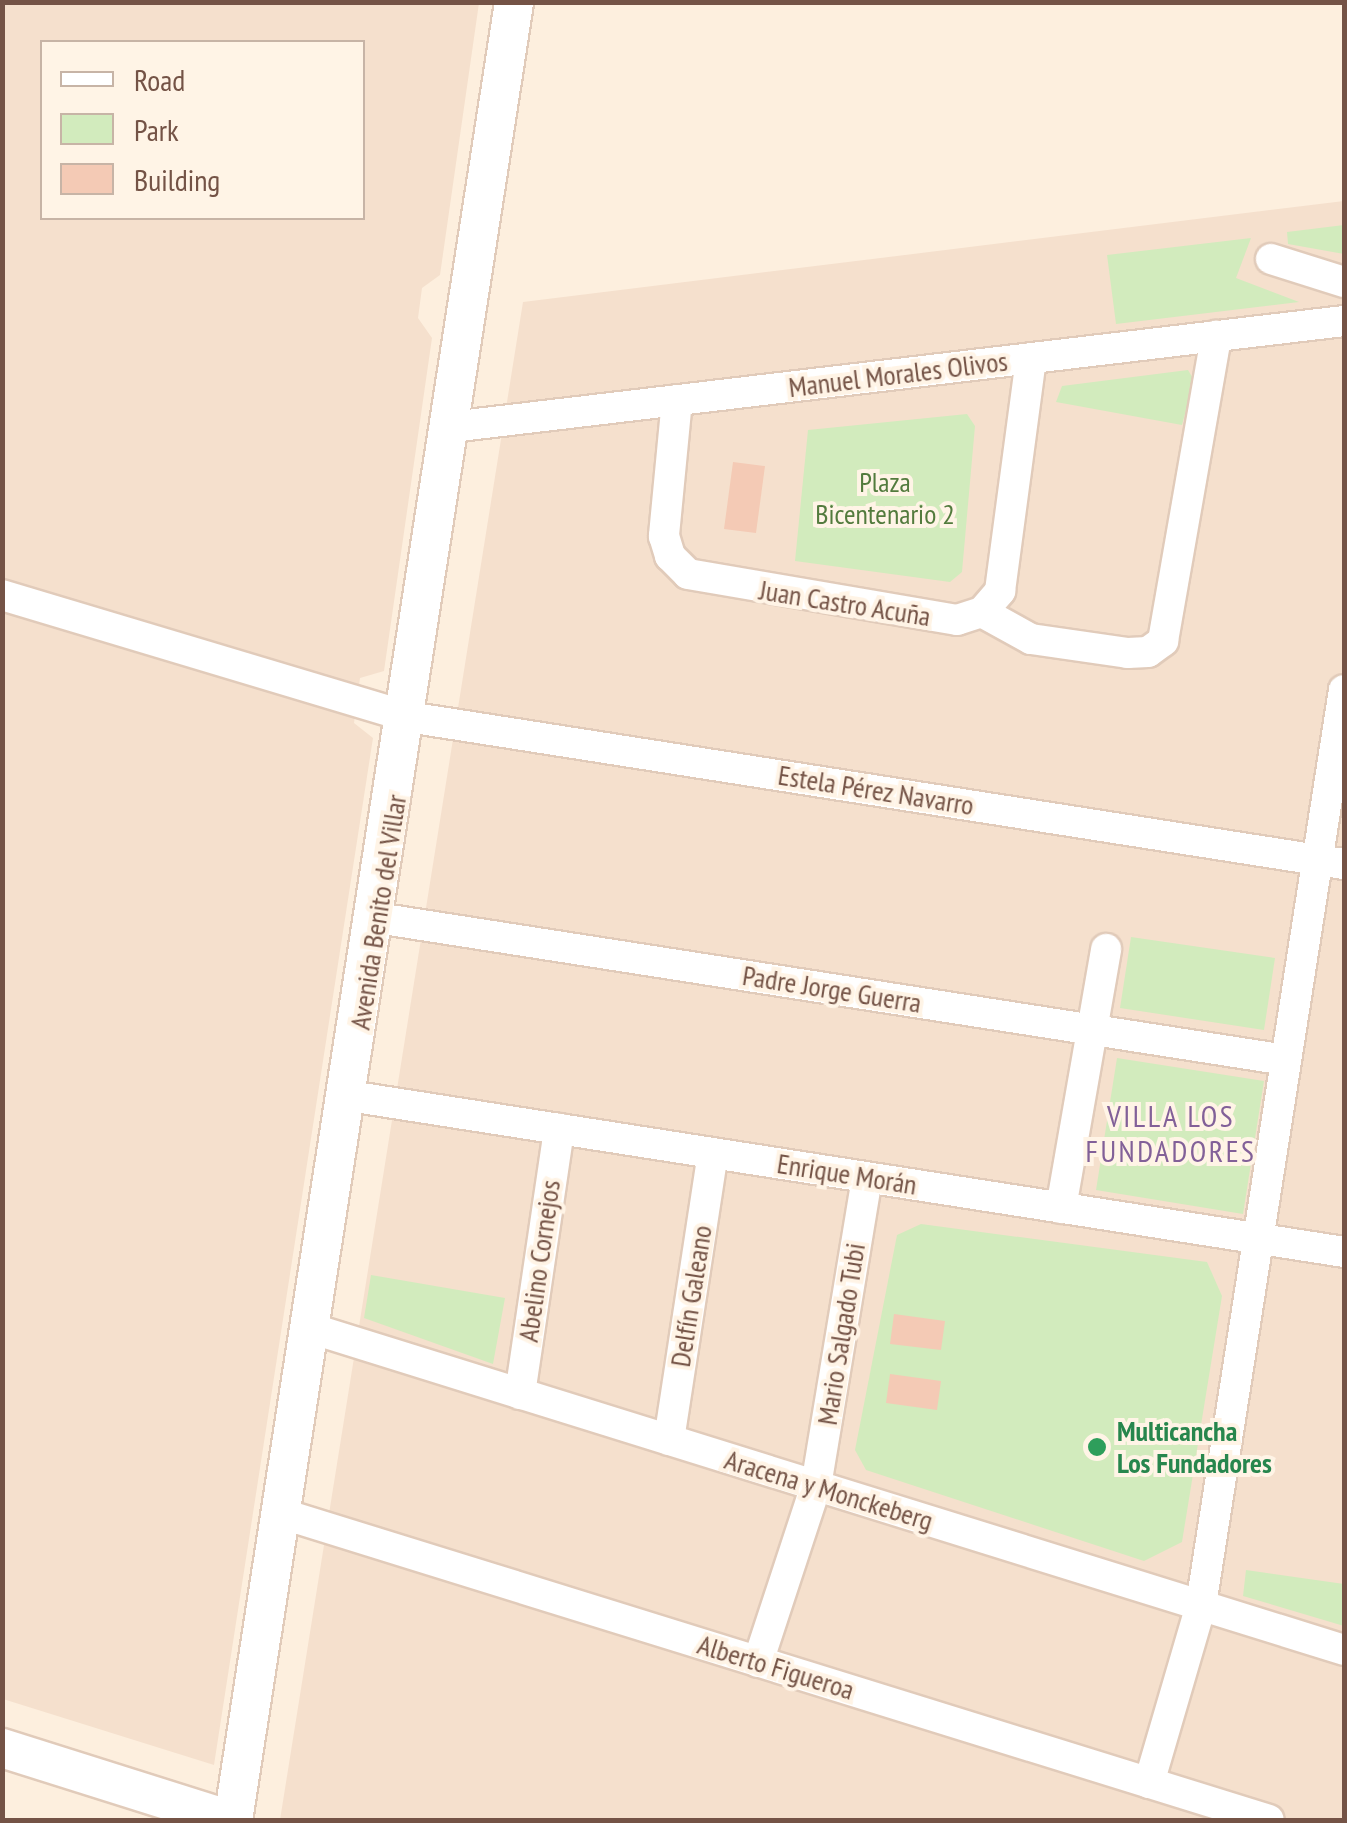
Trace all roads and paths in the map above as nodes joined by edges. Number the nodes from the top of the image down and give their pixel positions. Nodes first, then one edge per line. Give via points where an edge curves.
1 (514, 2) edge
2 (1272, 258) dead end
3 (1344, 282) edge
4 (1344, 320) edge
5 (1216, 336) junction
6 (1031, 358) junction
7 (676, 400) junction
8 (451, 427) junction
9 (2, 595) edge
10 (982, 612) junction
11 (1344, 690) edge
12 (408, 717) junction
13 (1331, 862) edge
14 (377, 918) junction
15 (1106, 949) dead end
16 (1092, 1030) junction
17 (1286, 1060) junction
18 (349, 1096) junction
19 (559, 1129) junction
20 (713, 1153) junction
21 (867, 1178) junction
22 (1061, 1208) junction
23 (1258, 1239) junction
24 (1344, 1252) edge
25 (313, 1329) junction
26 (520, 1394) junction
27 (669, 1440) junction
28 (816, 1486) junction
29 (283, 1514) junction
30 (1201, 1605) junction
31 (1344, 1650) edge
32 (758, 1662) junction
33 (2, 1748) edge
34 (1149, 1783) junction
35 (232, 1820) edge
36 (1269, 1820) edge

1 - 8 street, Avenida Benito del Villar
2 - 3 street
4 - 5 street, Manuel Morales Olivos
5 - 6 street, Manuel Morales Olivos
5 - 10 street via 1164,640 1148,652 1128,653 1031,639
6 - 7 street, Manuel Morales Olivos
6 - 10 street via 1003,578
7 - 8 street, Manuel Morales Olivos
7 - 10 street, Juan Castro Acuña via 664,536 670,556 688,574 956,620
8 - 12 street, Avenida Benito del Villar
9 - 12 street, Estela Pérez Navarro
11 - 13 street
12 - 13 street, Estela Pérez Navarro
12 - 14 street, Avenida Benito del Villar
13 - 17 street
14 - 16 street, Padre Jorge Guerra
14 - 18 street, Avenida Benito del Villar
15 - 16 street
16 - 17 street, Padre Jorge Guerra
16 - 22 street
17 - 23 street
18 - 19 street, Enrique Morán
18 - 25 street, Avenida Benito del Villar
19 - 20 street, Enrique Morán
19 - 26 street, Abelino Cornejos
20 - 21 street, Enrique Morán
20 - 27 street, Delfín Galeano
21 - 22 street, Enrique Morán
21 - 28 street, Mario Salgado Tubi
22 - 23 street, Enrique Morán
23 - 24 street, Enrique Morán
23 - 30 street
25 - 26 street, Aracena y Monckeberg
25 - 29 street, Avenida Benito del Villar
26 - 27 street, Aracena y Monckeberg
27 - 28 street, Aracena y Monckeberg
28 - 30 street, Aracena y Monckeberg
28 - 32 street, Mario Salgado Tubi
29 - 32 street, Alberto Figueroa
29 - 35 street, Avenida Benito del Villar
30 - 31 street, Aracena y Monckeberg
30 - 34 street
32 - 34 street, Alberto Figueroa
33 - 35 street
34 - 36 street, Alberto Figueroa

